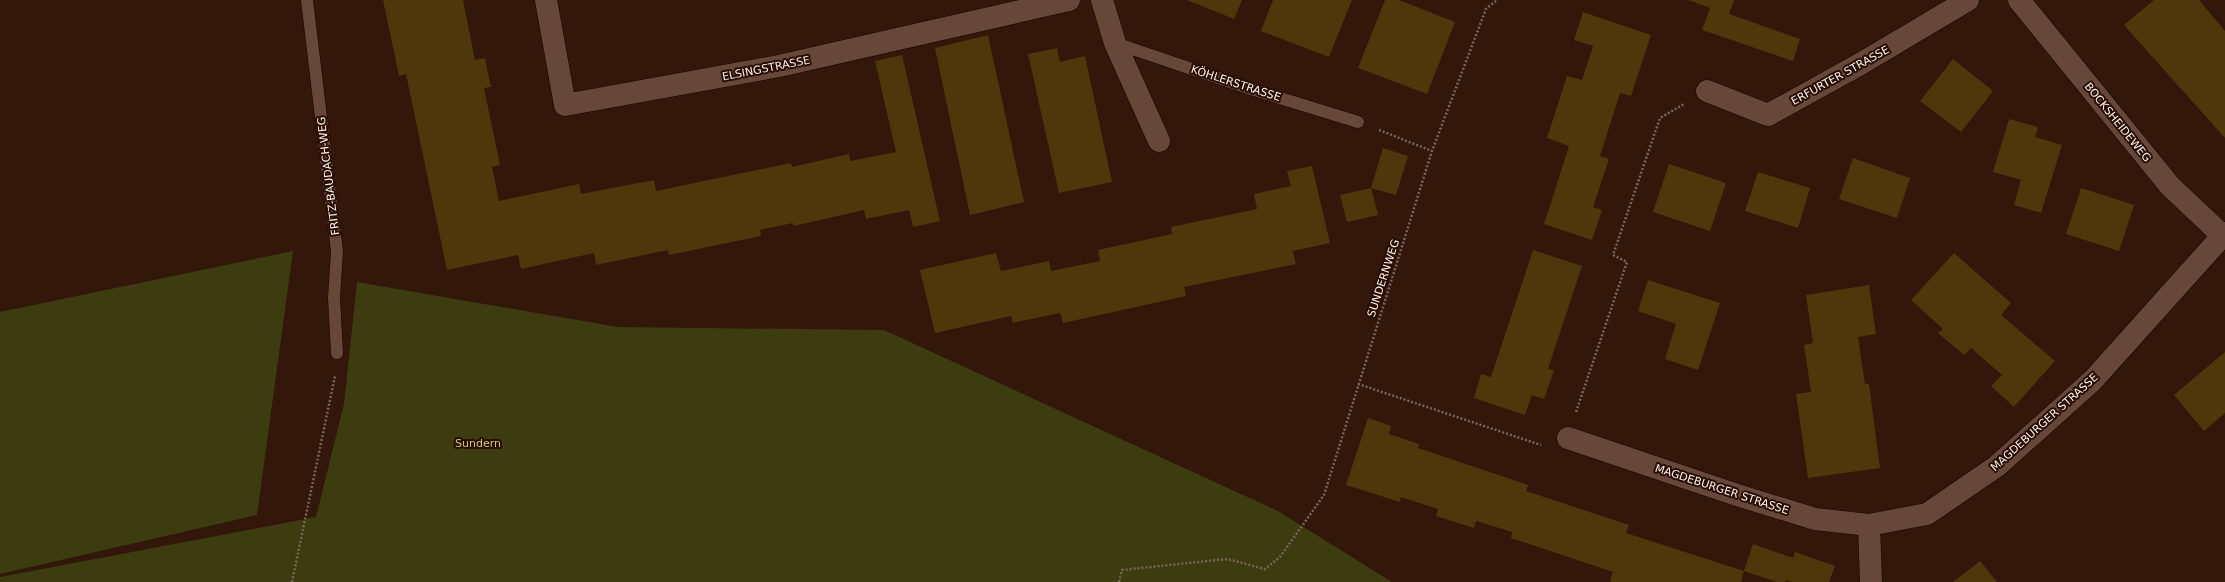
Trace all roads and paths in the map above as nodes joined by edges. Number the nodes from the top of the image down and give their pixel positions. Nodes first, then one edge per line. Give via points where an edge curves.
1 (307, 0) edge
2 (546, 0) edge
3 (1070, 0) edge
4 (1102, 0) edge
5 (1497, 0) edge
6 (1968, 0) edge
7 (2019, 0) edge
8 (1115, 43) junction
9 (1707, 91) joint
10 (1358, 122) joint
11 (1159, 141) dead end
12 (1432, 151) junction
13 (2224, 236) edge
14 (337, 353) joint
15 (1358, 384) junction
16 (1568, 438) junction
17 (1869, 526) junction
18 (292, 582) edge
19 (1119, 582) edge
20 (1871, 582) edge

1 - 14 lane, FRITZ-BAUDACH-WEG via 337,251 334,298
2 - 3 street, ELSINGSTRASSE via 565,105 779,66
4 - 8 street
5 - 12 path, SUNDERNWEG via 1486,9
6 - 9 street, ERFURTER STRASSE via 1768,115
7 - 13 street, BOCKSHEIDEWEG via 2170,186
8 - 10 lane, KÖHLERSTRASSE via 1250,89
8 - 11 street
9 - 16 path via 1660,118 1613,256 1627,262
10 - 12 path
12 - 15 path, SUNDERNWEG
13 - 17 street, MAGDEBURGER STRASSE via 2093,380 1997,466 1927,514
14 - 18 path via 334,386
15 - 16 path via 1563,454
15 - 19 path, SUNDERNWEG via 1324,495 1280,557 1265,569 1227,559 1122,570
16 - 17 street, MAGDEBURGER STRASSE via 1815,519
17 - 20 street

